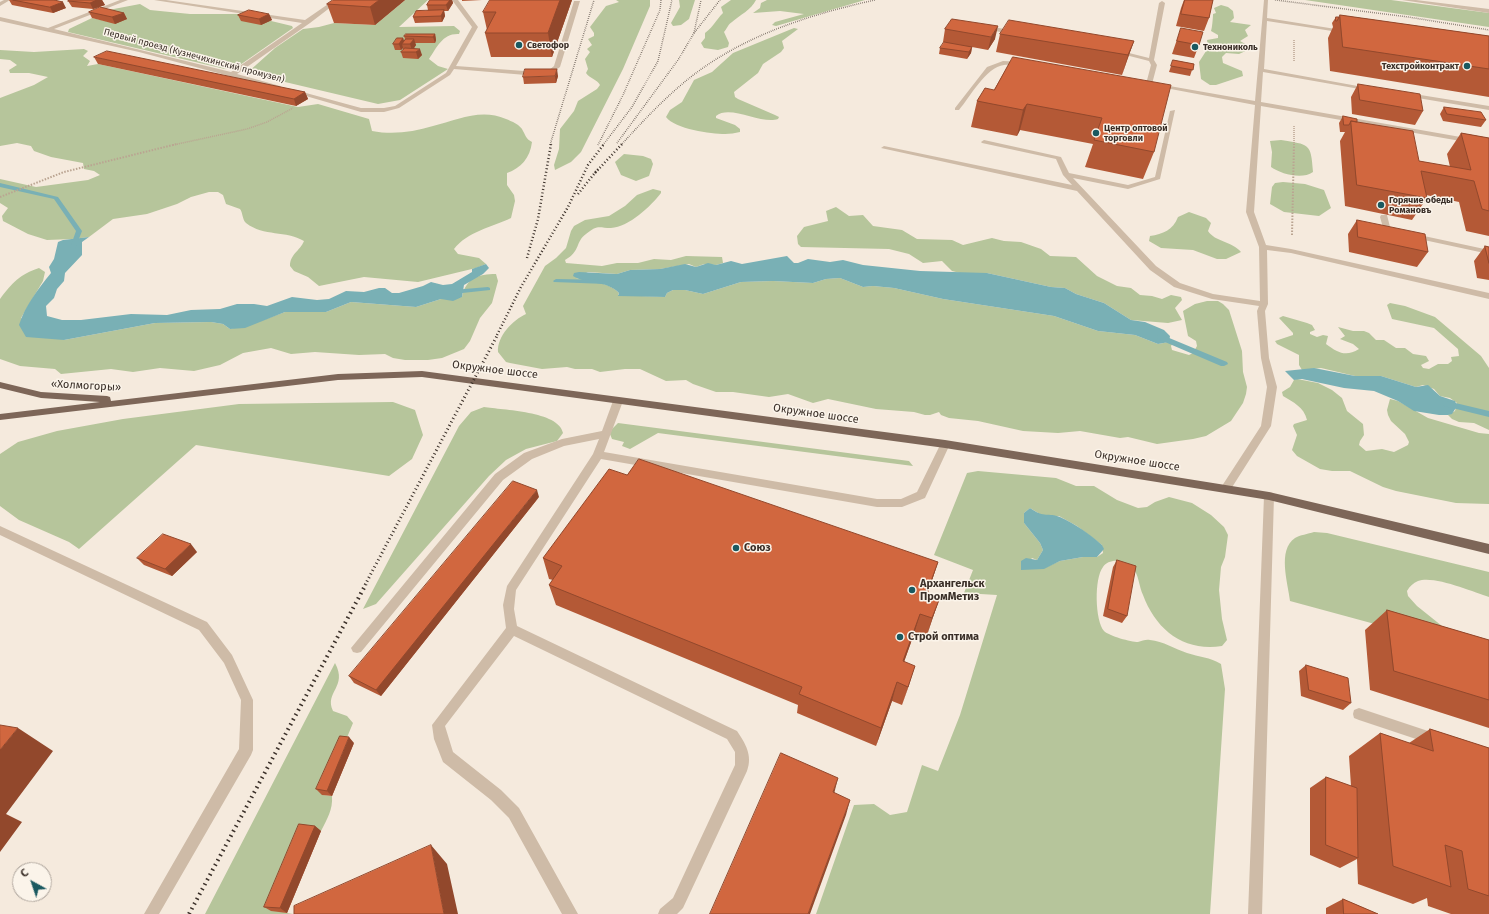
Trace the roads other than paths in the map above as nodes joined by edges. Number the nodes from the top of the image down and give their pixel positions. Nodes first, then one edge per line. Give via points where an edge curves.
1 (8, 0) edge
2 (125, 0) edge
3 (156, 0) edge
4 (337, 0) edge
5 (455, 0) edge
6 (1266, 0) edge
7 (1404, 0) edge
8 (577, 1) edge
9 (1162, 3) dead end
10 (0, 4) edge
11 (1489, 11) edge
12 (0, 19) edge
13 (1264, 20) junction
14 (308, 22) junction
15 (977, 26) edge
16 (49, 29) junction
17 (1350, 31) edge
18 (1023, 35) edge
19 (1107, 50) edge
20 (1151, 60) junction
21 (1031, 65) edge
22 (452, 67) junction
23 (1260, 70) junction
24 (233, 74) junction
25 (1141, 83) edge
26 (1149, 84) junction
27 (284, 89) edge
28 (1430, 89) dead end
29 (1381, 90) edge
30 (291, 91) edge
31 (1403, 94) edge
32 (1433, 100) junction
33 (1258, 103) junction
34 (1489, 108) edge
35 (957, 109) dead end
36 (1173, 111) dead end
37 (1411, 130) junction
38 (1413, 138) edge
39 (984, 142) dead end
40 (1489, 144) edge
41 (884, 148) dead end
42 (1066, 175) junction
43 (1079, 189) junction
44 (1384, 217) dead end
45 (1262, 247) junction
46 (1489, 252) edge
47 (1489, 296) edge
48 (1264, 304) junction
49 (0, 385) edge
50 (133, 401) junction
51 (618, 401) junction
52 (0, 418) edge
53 (606, 434) junction
54 (944, 444) junction
55 (598, 455) junction
56 (1225, 489) junction
57 (1269, 496) junction
58 (0, 530) edge
59 (1489, 549) edge
60 (512, 629) junction
61 (357, 648) dead end
62 (1359, 714) dead end
63 (1446, 743) edge
64 (151, 914) edge
65 (570, 914) edge
66 (665, 914) edge
67 (1255, 914) edge

1 - 10 street
2 - 16 street
3 - 14 street
4 - 14 street
5 - 22 street, Первый проезд (Кузнечихинский промузел) via 475,27
6 - 13 street
7 - 11 street
8 - 22 street via 557,67 550,72
9 - 20 street
12 - 16 street, Первый проезд (Кузнечихинский промузел)
13 - 17 street
13 - 23 street
14 - 24 street
15 - 18 street
16 - 24 street, Первый проезд (Кузнечихинский промузел)
19 - 20 street
20 - 26 street via 1154,65
21 - 35 street via 1003,63 989,68
22 - 30 street, Первый проезд (Кузнечихинский промузел) via 448,74 397,107 384,110 361,110
23 - 29 street
23 - 33 street
24 - 27 street, Первый проезд (Кузнечихинский промузел)
25 - 26 street
26 - 33 street
28 - 32 street
31 - 32 street
32 - 34 street
33 - 37 street
33 - 45 street via 1250,212
36 - 42 street via 1158,178 1128,187
37 - 38 street
37 - 40 street
39 - 42 street via 1058,158
41 - 43 street
42 - 43 street
43 - 48 street via 1153,268 1177,285 1212,296
44 - 46 street via 1387,229
45 - 47 street via 1291,251
45 - 48 street
48 - 56 street via 1261,311 1265,358 1272,387 1266,426
49 - 50 main road, «Холмогоры» via 42,395
50 - 51 main road, Окружное шоссе via 338,377 422,374
50 - 52 main road, «Холмогоры»
51 - 53 street
51 - 54 main road, Окружное шоссе
53 - 55 street
53 - 61 street via 562,443 528,456 499,477
54 - 55 street via 921,495 902,503 877,503
54 - 56 main road, Окружное шоссе
55 - 60 street via 511,590 508,615
56 - 57 main road, Окружное шоссе
57 - 59 main road, Окружное шоссе
57 - 67 street
58 - 64 street via 202,626 228,659 247,700 246,750
60 - 65 street via 438,725 440,739 448,757 496,794 514,813
60 - 66 street via 732,735 742,751 742,766 678,903
62 - 63 street

